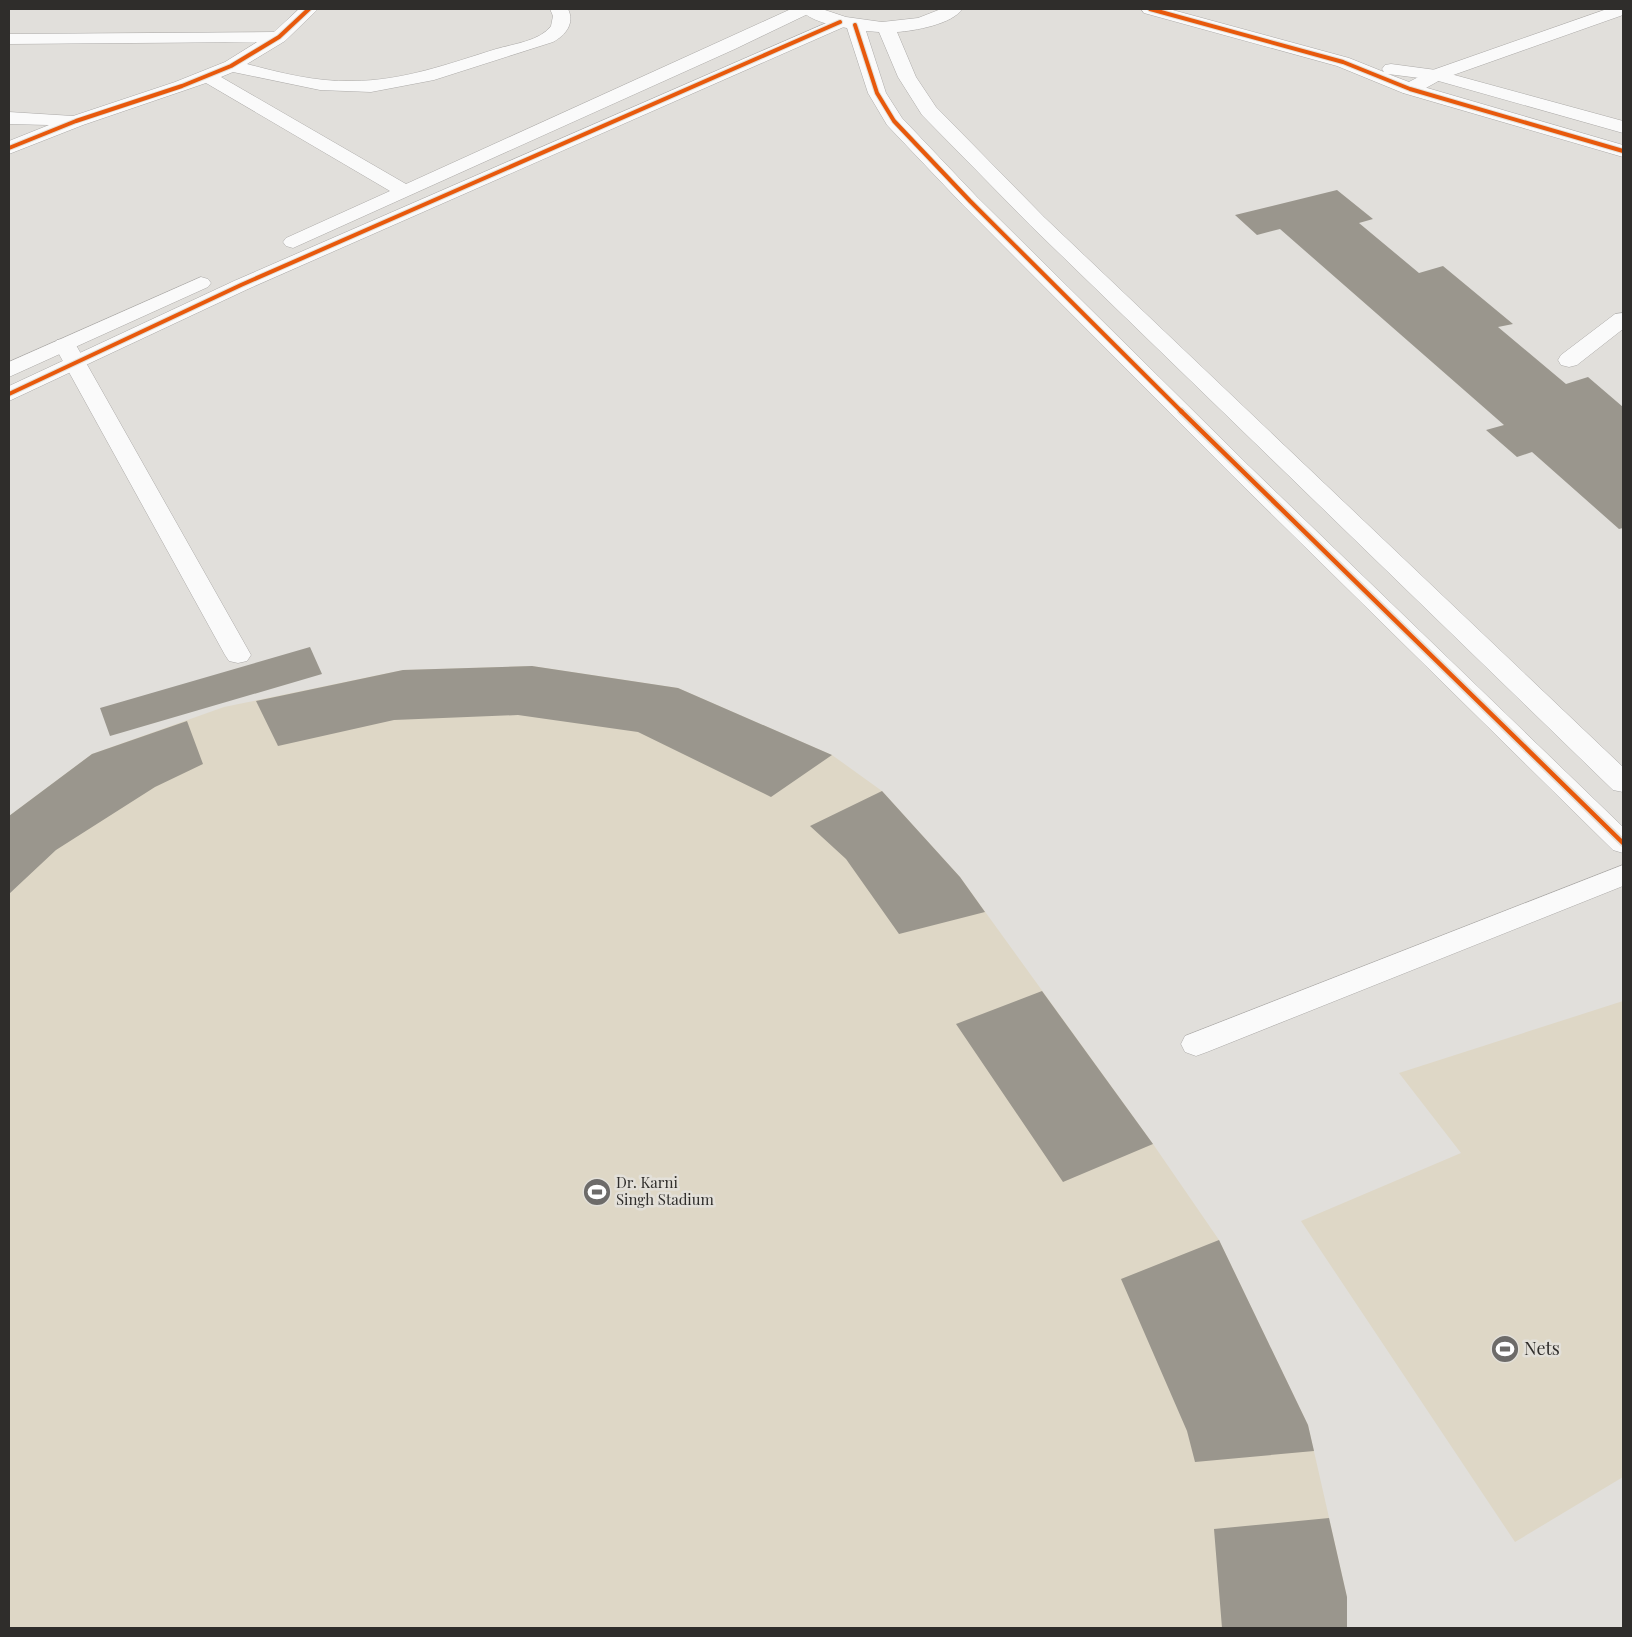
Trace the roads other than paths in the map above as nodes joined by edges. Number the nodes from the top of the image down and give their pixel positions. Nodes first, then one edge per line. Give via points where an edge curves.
1 (308, 9) edge
2 (559, 9) edge
3 (804, 9) edge
4 (809, 9) edge
5 (953, 9) edge
6 (1150, 9) edge
7 (1623, 9) edge
8 (848, 23) junction
9 (886, 27) junction
10 (279, 37) junction
11 (9, 39) edge
12 (1343, 62) junction
13 (231, 66) junction
14 (1436, 75) junction
15 (207, 76) junction
16 (1410, 89) junction
17 (9, 118) edge
18 (76, 121) junction
19 (1623, 127) edge
20 (9, 148) edge
21 (1623, 151) edge
22 (405, 191) junction
23 (1623, 319) edge
24 (70, 354) junction
25 (1569, 360) dead end
26 (9, 370) edge
27 (9, 394) edge
28 (238, 655) dead end
29 (1623, 783) edge
30 (1623, 843) edge
31 (1623, 875) edge
32 (1196, 1044) dead end

1 - 10 street
2 - 13 street via 562,24 554,34 536,42 428,77 383,86 306,84
3 - 22 street
4 - 8 street
5 - 9 street via 931,20
6 - 12 street
7 - 14 street
8 - 9 street
8 - 24 street via 241,285
8 - 30 street via 877,93 894,122 1240,470
9 - 29 street via 907,77 929,111 1030,215
10 - 11 street
10 - 13 street
12 - 14 street
12 - 16 street
13 - 15 street
14 - 16 street
14 - 19 street
15 - 18 street
15 - 22 street
16 - 21 street
17 - 18 street
18 - 20 street
22 - 24 street
23 - 25 street
24 - 26 street
24 - 27 street
24 - 28 street
31 - 32 street

